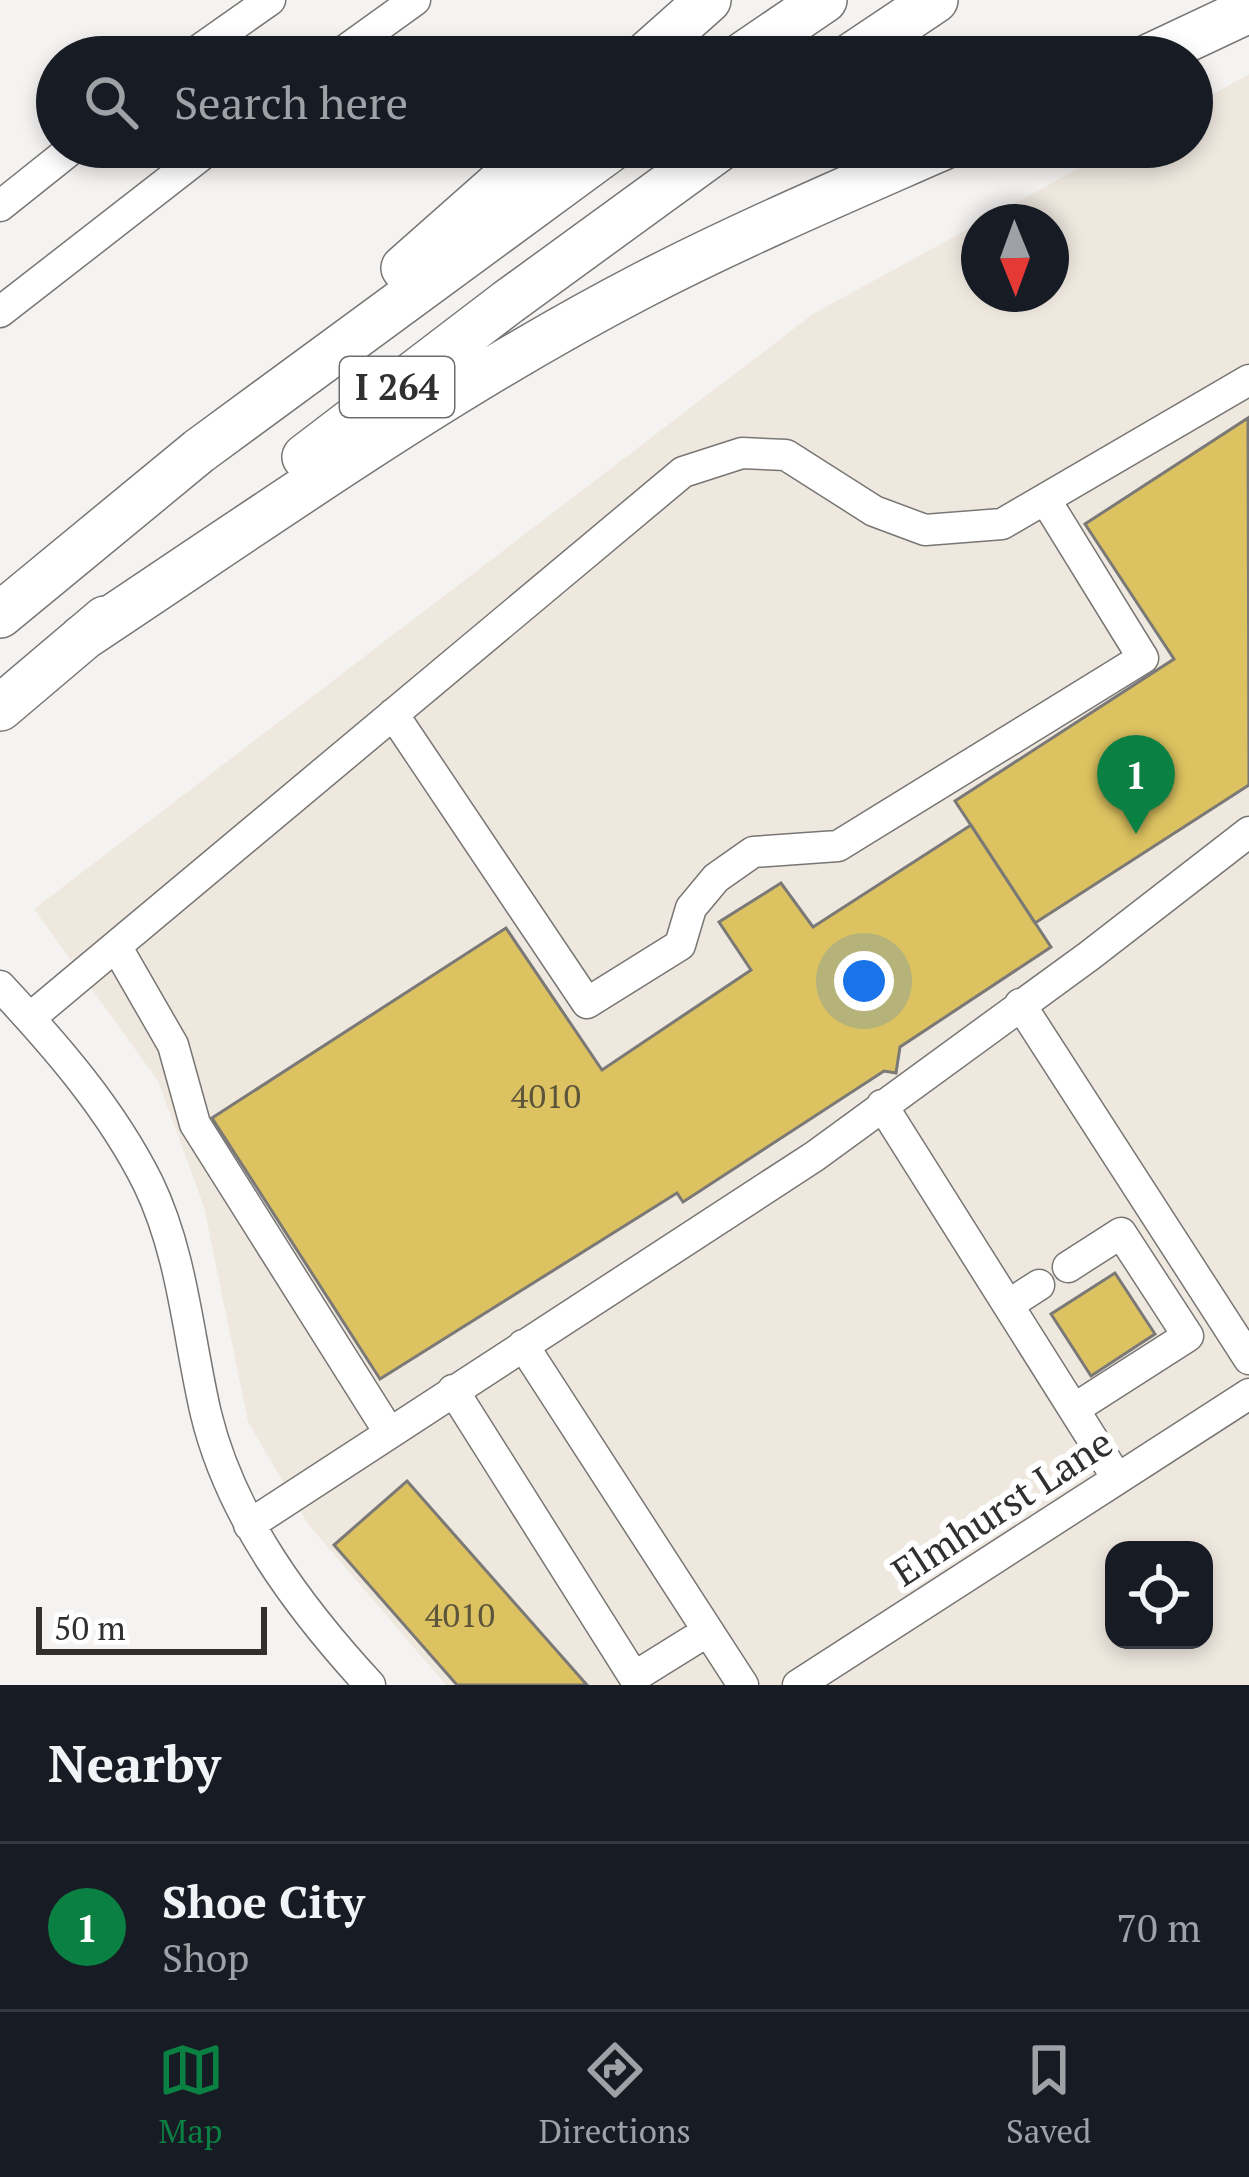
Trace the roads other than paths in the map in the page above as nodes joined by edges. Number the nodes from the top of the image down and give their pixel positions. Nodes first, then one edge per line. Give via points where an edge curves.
1 (270, 0) edge
2 (415, 0) edge
3 (709, 0) edge
4 (824, 0) edge
5 (934, 0) edge
6 (1249, 10) edge
7 (219, 36) edge
8 (365, 36) edge
9 (668, 36) edge
10 (771, 36) edge
11 (881, 36) edge
12 (1194, 36) edge
13 (48, 168) edge
14 (185, 168) edge
15 (517, 168) edge
16 (584, 168) edge
17 (693, 168) edge
18 (895, 168) edge
19 (0, 206) edge
20 (0, 312) edge
21 (1249, 380) edge
22 (199, 451) junction
23 (1045, 499) junction
24 (0, 615) edge
25 (82, 638) junction
26 (0, 708) edge
27 (394, 714) junction
28 (1249, 832) edge
29 (116, 946) junction
30 (0, 986) edge
31 (1020, 1004) junction
32 (30, 1018) junction
33 (882, 1106) junction
34 (1068, 1267) dead end
35 (1040, 1285) dead end
36 (1008, 1305) junction
37 (523, 1345) junction
38 (1249, 1359) edge
39 (453, 1390) junction
40 (1249, 1394) edge
41 (1074, 1409) junction
42 (389, 1432) junction
43 (1118, 1478) junction
44 (249, 1525) junction
45 (708, 1631) junction
46 (370, 1685) edge
47 (743, 1685) edge
48 (798, 1685) edge

1 - 7 street
2 - 8 street
3 - 9 highway
4 - 10 highway
5 - 11 highway
6 - 12 highway
13 - 19 street
14 - 20 street
15 - 22 highway
16 - 22 highway, I 264
17 - 25 highway, I 264 via 508,302
18 - 25 highway via 642,285 401,427
21 - 23 street
22 - 24 highway, I 264
23 - 27 street via 1002,524 925,530 874,511 786,454 742,453 683,472
23 - 27 street via 1143,658 838,846 753,853 691,908 680,945 587,1003
25 - 26 highway, I 264
27 - 29 street
28 - 31 street
29 - 32 street
29 - 42 street via 172,1045 195,1124
30 - 32 street
31 - 33 street
31 - 38 street
32 - 44 street via 120,1133 148,1185 171,1241 207,1417
33 - 36 street
33 - 37 street
34 - 41 street via 1121,1233 1188,1336
35 - 36 street
36 - 41 street
37 - 39 street
37 - 45 street
39 - 42 street
39 - 45 street via 634,1677
40 - 43 street, Elmhurst Lane
41 - 43 street
42 - 44 street
43 - 48 street, Elmhurst Lane
44 - 46 street
45 - 47 street

